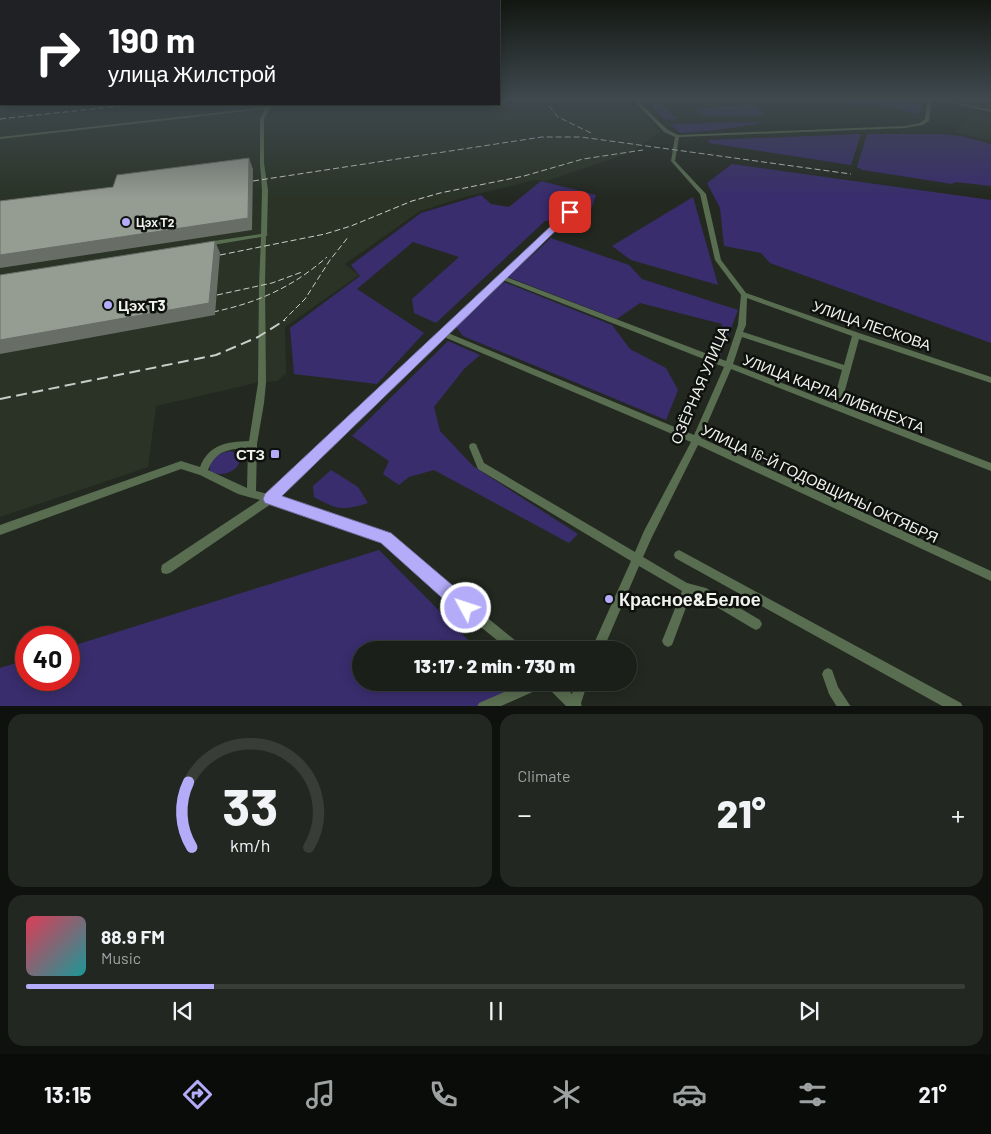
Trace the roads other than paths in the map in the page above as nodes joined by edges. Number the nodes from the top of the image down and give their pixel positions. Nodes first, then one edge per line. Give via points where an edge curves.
1 (51, 132) edge
2 (262, 132) edge
3 (666, 132) edge
4 (780, 132) edge
5 (677, 136) junction
6 (0, 138) edge
7 (582, 201) dead end
8 (264, 235) junction
9 (196, 246) edge
10 (500, 277) junction
11 (744, 295) junction
12 (739, 332) junction
13 (443, 334) junction
14 (856, 335) junction
15 (728, 367) junction
16 (847, 369) junction
17 (991, 380) edge
18 (836, 408) junction
19 (696, 440) junction
20 (253, 444) junction
21 (473, 446) dead end
22 (991, 467) edge
23 (203, 472) junction
24 (251, 493) junction
25 (270, 499) junction
26 (0, 530) edge
27 (679, 555) dead end
28 (637, 559) junction
29 (166, 569) dead end
30 (991, 576) edge
31 (688, 589) junction
32 (756, 624) dead end
33 (507, 641) edge
34 (601, 641) edge
35 (668, 641) dead end
36 (828, 674) dead end
37 (520, 691) edge
38 (560, 691) edge
39 (579, 691) edge
40 (484, 706) edge
41 (574, 706) edge
42 (845, 706) edge
43 (957, 706) edge

1 - 6 street
2 - 8 street
3 - 5 street
4 - 5 street
5 - 11 street via 673,161 703,194 718,260
7 - 10 street
8 - 9 street
8 - 20 street via 262,383
10 - 13 street
10 - 15 street, УЛИЦА КАРЛА ЛИБКНЕХТА
11 - 12 street, ОЗЁРНАЯ УЛИЦА
11 - 14 street, УЛИЦА ЛЕСКОВА
12 - 15 street, ОЗЁРНАЯ УЛИЦА
12 - 16 street
13 - 19 street, УЛИЦА 16-Й ГОДОВЩИНЫ ОКТЯБРЯ
13 - 25 street
14 - 16 street
14 - 17 street, УЛИЦА ЛЕСКОВА
15 - 18 street, УЛИЦА КАРЛА ЛИБКНЕХТА
15 - 19 street, ОЗЁРНАЯ УЛИЦА
16 - 18 street
18 - 22 street, УЛИЦА КАРЛА ЛИБКНЕХТА
19 - 28 street, ОЗЁРНАЯ УЛИЦА
19 - 30 street, УЛИЦА 16-Й ГОДОВЩИНЫ ОКТЯБРЯ
20 - 23 street via 227,446 212,454
20 - 24 street
21 - 28 street via 481,466
23 - 24 street
23 - 26 street via 181,465
24 - 25 street
25 - 29 street
25 - 33 street via 386,538
27 - 43 street
28 - 31 street
28 - 34 street, ОЗЁРНАЯ УЛИЦА
31 - 32 street via 702,592
31 - 35 street
36 - 42 street via 833,690
37 - 40 street
38 - 41 street
39 - 41 street

